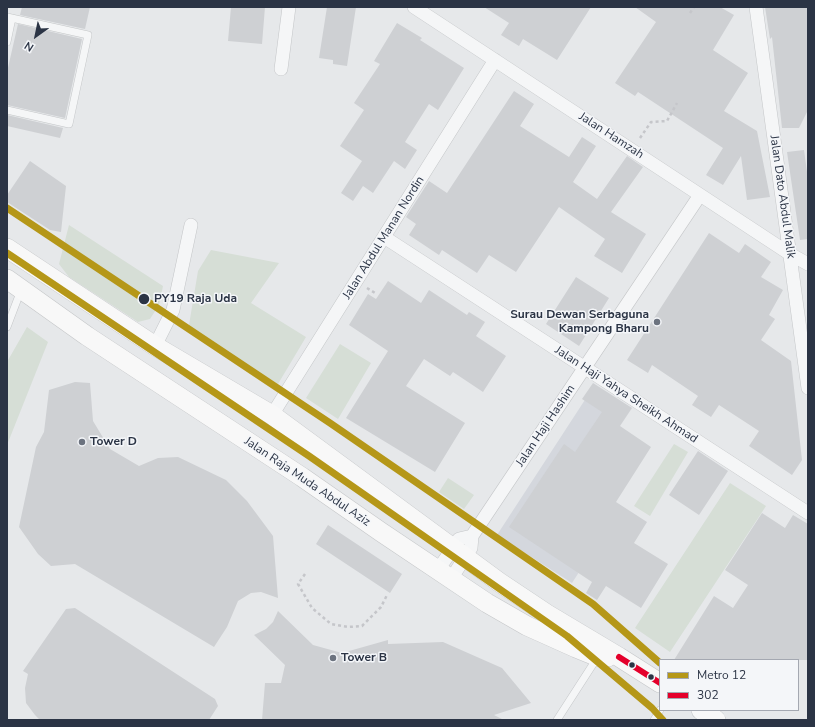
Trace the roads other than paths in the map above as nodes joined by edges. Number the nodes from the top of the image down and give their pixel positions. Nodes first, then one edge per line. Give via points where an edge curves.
1 (289, 7) edge
2 (414, 7) edge
3 (756, 7) edge
4 (9, 18) edge
5 (7, 42) edge
6 (496, 60) junction
7 (281, 69) dead end
8 (7, 110) edge
9 (700, 195) junction
10 (191, 225) dead end
11 (384, 237) junction
12 (7, 248) edge
13 (790, 254) junction
14 (808, 264) edge
15 (13, 290) edge
16 (7, 327) edge
17 (155, 346) junction
18 (585, 368) junction
19 (808, 388) edge
20 (272, 415) junction
21 (808, 513) edge
22 (459, 553) junction
23 (444, 574) junction
24 (598, 657) junction
25 (619, 657) junction
26 (659, 682) edge
27 (659, 711) edge
28 (702, 711) edge
29 (556, 720) edge
30 (654, 720) edge
31 (716, 720) edge

1 - 7 street
2 - 6 street, Jalan Hamzah
3 - 13 street, Jalan Dato Abdul Malik
4 - 5 lane
4 - 8 lane via 88,35 69,124
6 - 9 street, Jalan Hamzah
6 - 11 street, Jalan Abdul Manan Nordin
9 - 13 street, Jalan Hamzah
9 - 18 street, Jalan Haji Hashim
10 - 17 street via 173,310
11 - 18 street, Jalan Haji Yahya Sheikh Ahmad
11 - 20 street, Jalan Abdul Manan Nordin
12 - 17 main road
13 - 14 street, Jalan Hamzah
13 - 19 street, Jalan Dato Abdul Malik
15 - 16 lane
15 - 23 main road, Jalan Raja Muda Abdul Aziz via 302,477
17 - 20 main road
18 - 21 street, Jalan Haji Yahya Sheikh Ahmad
18 - 22 street, Jalan Haji Hashim via 472,536 471,548
20 - 22 main road
22 - 23 street, Jalan Haji Hashim
22 - 25 main road via 547,614
23 - 24 main road, Jalan Raja Muda Abdul Aziz via 487,603 528,626
24 - 25 main road, Jalan Raja Muda Abdul Aziz
24 - 29 lane
25 - 26 main road
27 - 30 lane
28 - 31 main road

